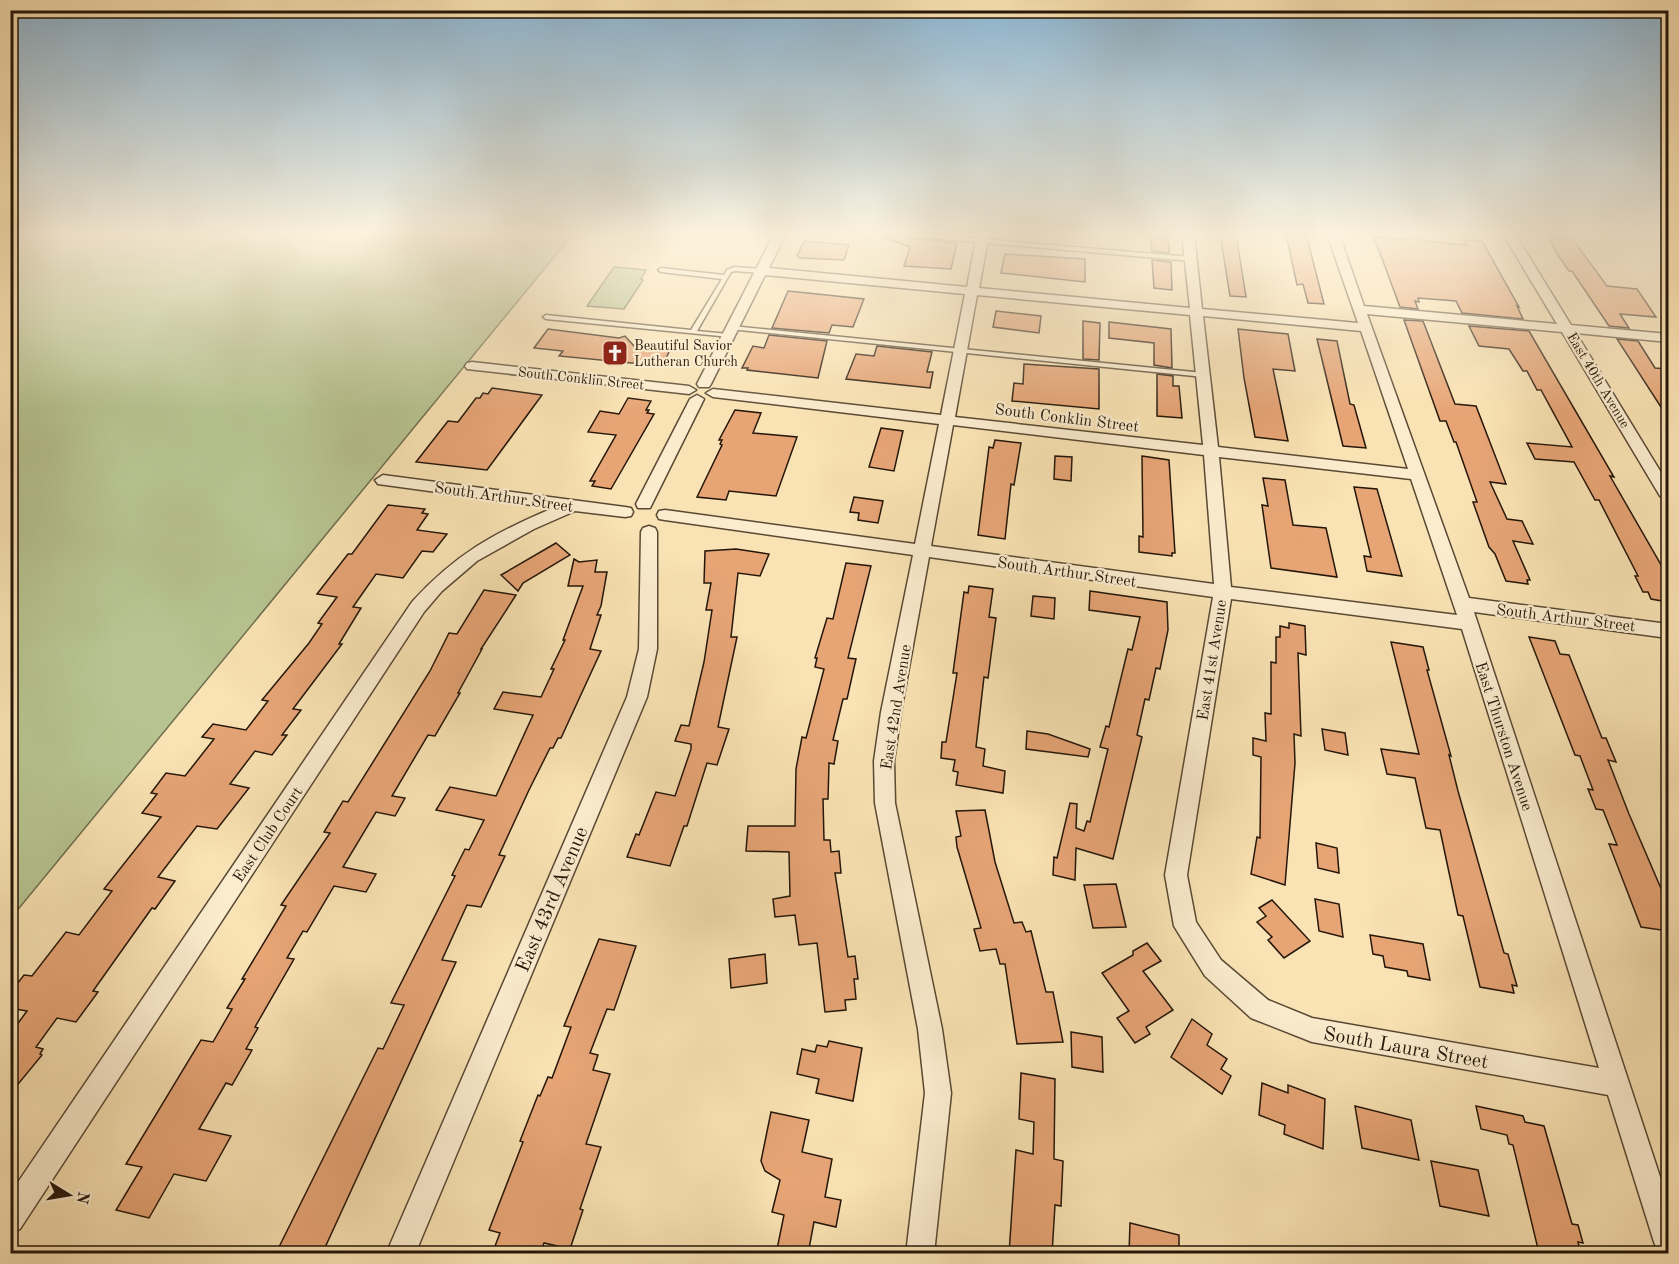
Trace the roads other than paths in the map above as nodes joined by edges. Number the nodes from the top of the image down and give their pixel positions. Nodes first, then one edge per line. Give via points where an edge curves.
1 (715, 293) edge
2 (749, 293) edge
3 (973, 293) edge
4 (994, 293) edge
5 (1195, 293) edge
6 (1353, 293) edge
7 (1546, 293) edge
8 (1358, 309) junction
9 (1197, 312) junction
10 (546, 316) dead end
11 (1365, 328) junction
12 (1568, 328) junction
13 (730, 332) junction
14 (693, 333) junction
15 (1668, 338) edge
16 (961, 350) junction
17 (472, 366) dead end
18 (1204, 375) junction
19 (708, 389) junction
20 (693, 394) junction
21 (948, 421) junction
22 (1211, 452) junction
23 (1417, 475) junction
24 (383, 480) dead end
25 (1668, 496) edge
26 (644, 504) junction
27 (574, 505) junction
28 (625, 512) junction
29 (665, 515) junction
30 (648, 532) junction
31 (922, 551) junction
32 (1223, 592) junction
33 (1466, 613) junction
34 (1668, 631) edge
35 (1213, 968) joint
36 (1616, 1084) junction
37 (10, 1219) edge
38 (1668, 1242) edge
39 (400, 1254) edge
40 (920, 1254) edge

1 - 14 lane
2 - 13 street
3 - 16 street, East 42nd Avenue
4 - 9 street
5 - 9 street, East 41st Avenue
6 - 8 street, East Thurston Avenue
7 - 12 street, East 40th Avenue
8 - 11 street, East Thurston Avenue
8 - 12 street
9 - 11 street
9 - 18 street, East 41st Avenue
10 - 14 lane
11 - 23 street, East Thurston Avenue
12 - 15 street
12 - 25 street, East 40th Avenue
13 - 14 lane
13 - 16 lane
13 - 19 street
16 - 18 lane
16 - 21 street, East 42nd Avenue
17 - 20 street, South Conklin Street
18 - 22 street, East 41st Avenue
19 - 20 street via 705,398
19 - 21 street, South Conklin Street
20 - 26 street
21 - 22 street, South Conklin Street
21 - 31 street, East 42nd Avenue
22 - 23 street, South Conklin Street
22 - 32 street, East 41st Avenue
23 - 33 street, East Thurston Avenue
24 - 27 street, South Arthur Street
26 - 28 street via 635,504
26 - 29 street, South Arthur Street
27 - 28 street, South Arthur Street
27 - 37 street, East Club Court via 483,546 440,580
28 - 30 street
29 - 30 street via 669,520 667,526
29 - 31 street, South Arthur Street
30 - 39 street, East 43rd Avenue via 648,649 638,697
31 - 32 street, South Arthur Street
31 - 40 street, East 42nd Avenue via 884,761 885,803 930,1029 938,1093
32 - 33 street, South Arthur Street
32 - 35 street, East 41st Avenue via 1176,875 1185,926
33 - 34 street, South Arthur Street
33 - 36 street, East Thurston Avenue
35 - 36 street, South Laura Street via 1260,1009 1312,1030
36 - 38 street, East Thurston Avenue

